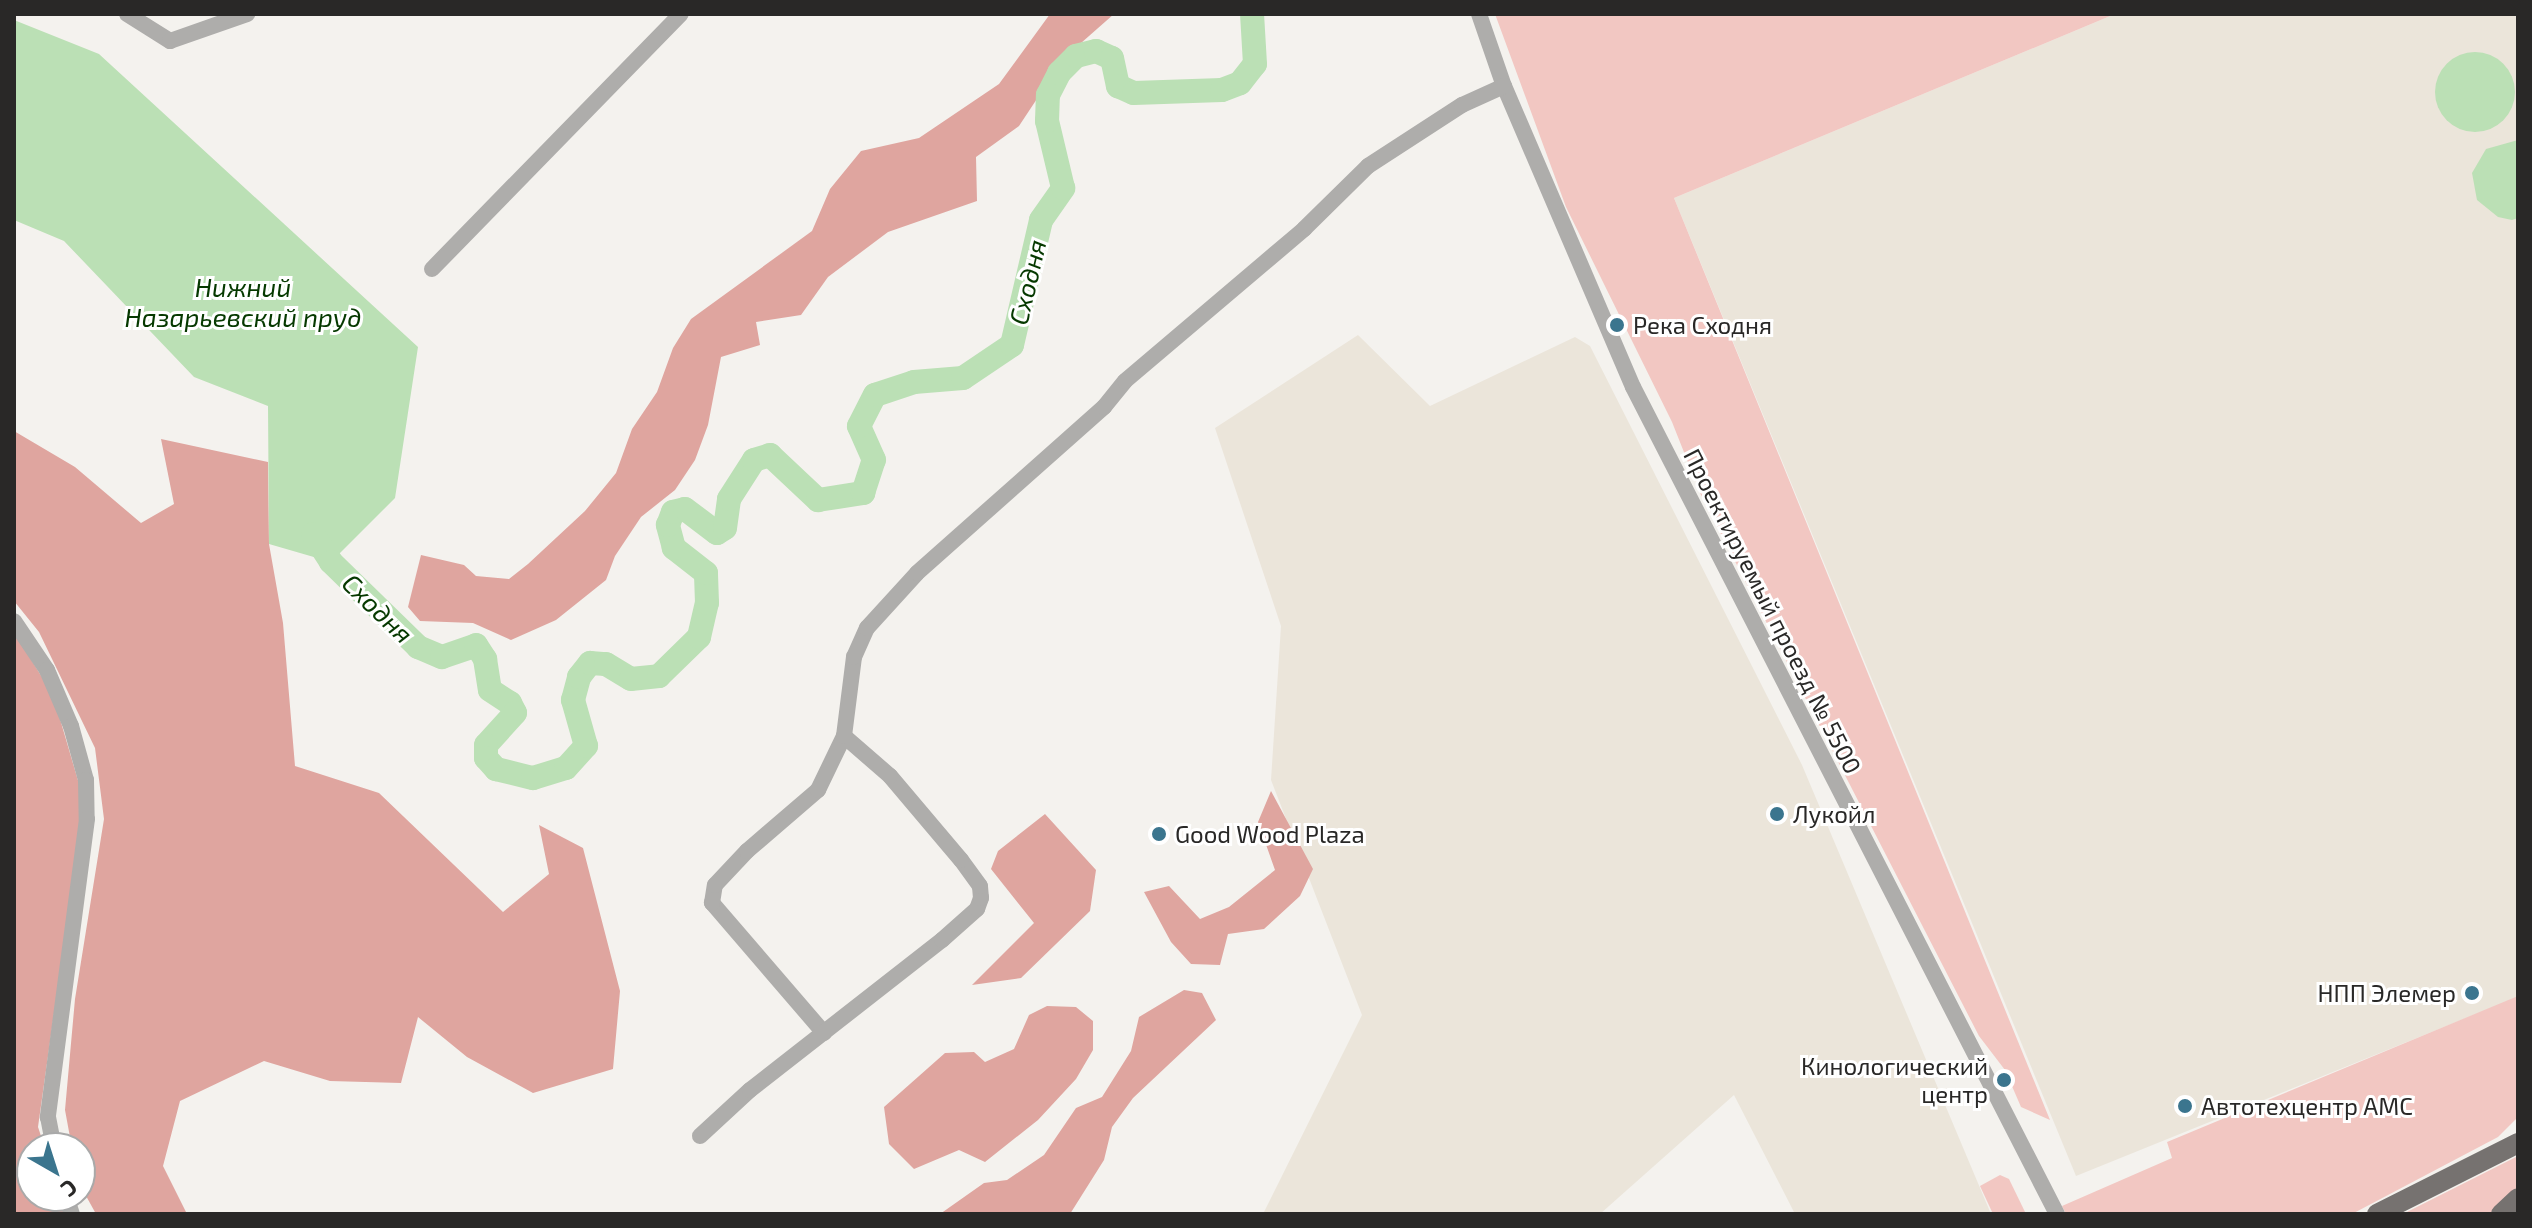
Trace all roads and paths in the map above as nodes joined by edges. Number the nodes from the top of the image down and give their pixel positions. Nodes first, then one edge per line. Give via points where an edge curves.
1 (127, 14) edge
2 (247, 14) edge
3 (681, 14) edge
4 (1479, 14) edge
5 (1504, 86) junction
6 (432, 269) dead end
7 (14, 621) edge
8 (844, 736) junction
9 (824, 1033) junction
10 (51, 1132) edge
11 (700, 1136) dead end
12 (2518, 1143) edge
13 (2518, 1198) edge
14 (2057, 1214) edge
15 (2377, 1214) edge
16 (2501, 1214) edge

1 - 2 street via 170,41
3 - 6 street
4 - 5 street, Проектируемый проезд № 5500
5 - 8 street via 1462,105 1368,166 917,573 867,628 854,657
5 - 14 street, Проектируемый проезд № 5500 via 1633,387
7 - 10 street via 47,670 86,780 87,819 48,1117
8 - 9 street via 818,790 715,885 712,903
8 - 9 street via 890,776 961,860 980,886 981,898 965,920
9 - 11 street
12 - 15 main road
13 - 16 main road

